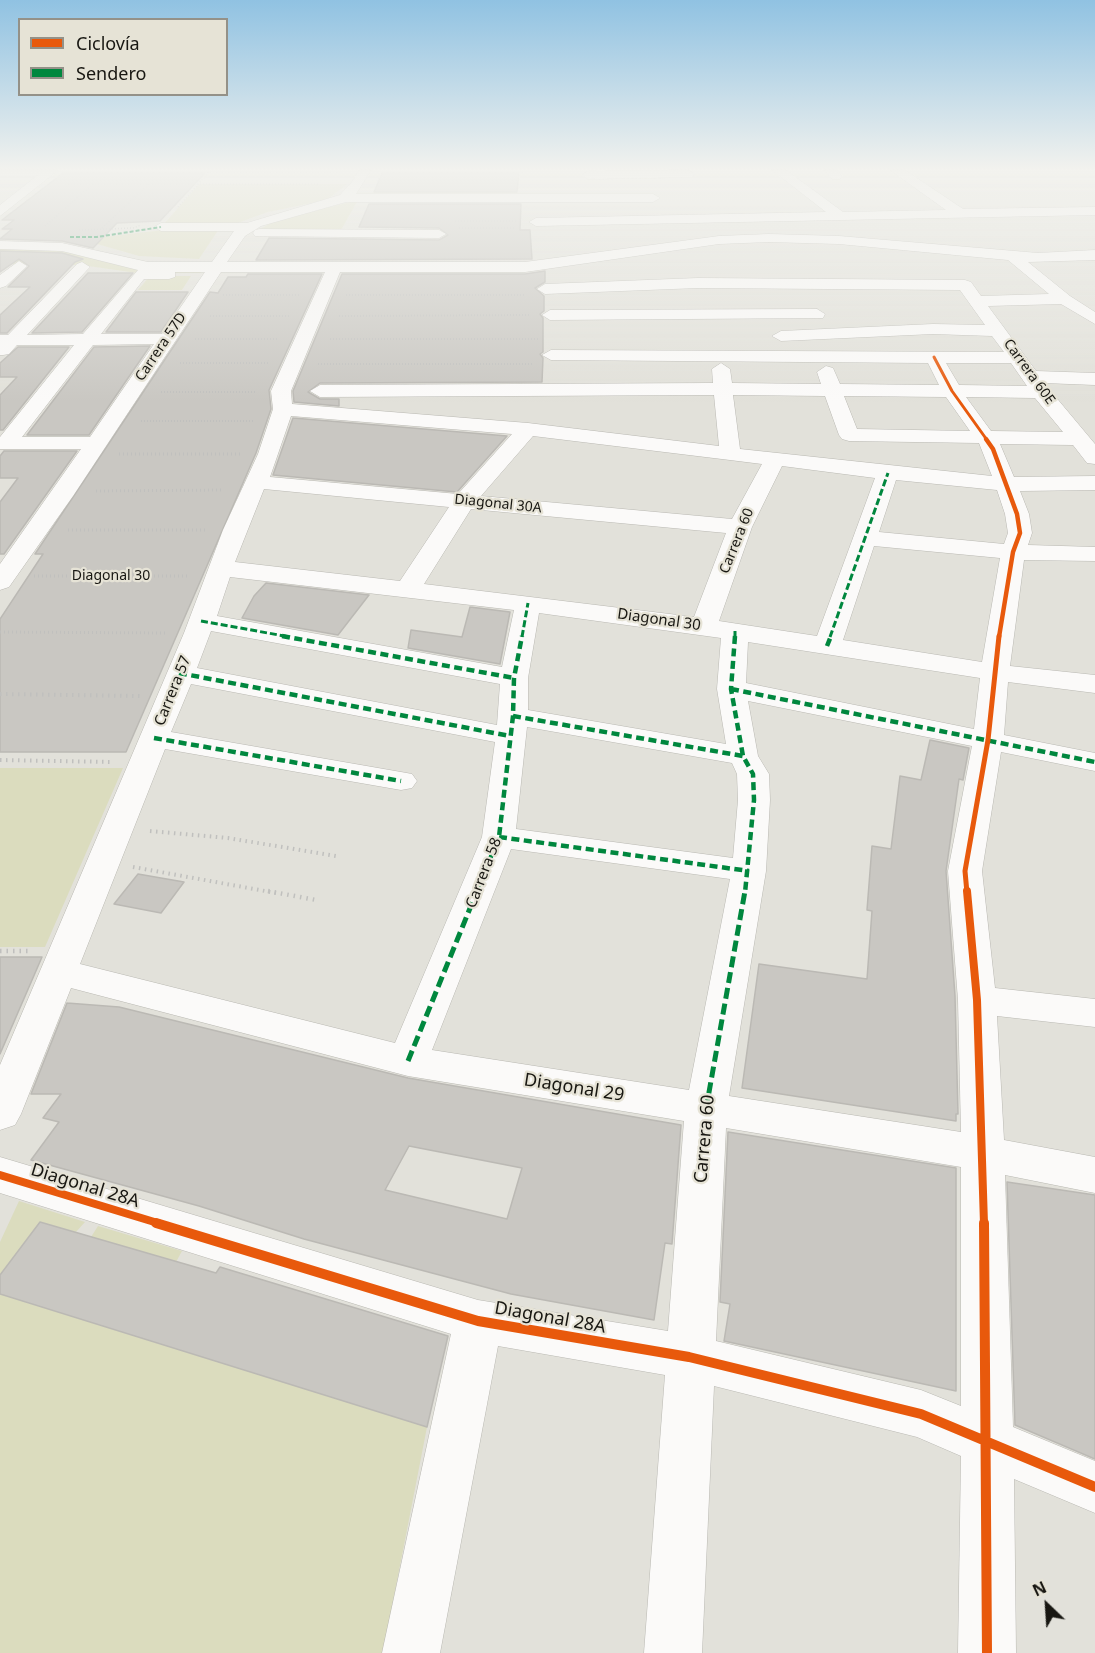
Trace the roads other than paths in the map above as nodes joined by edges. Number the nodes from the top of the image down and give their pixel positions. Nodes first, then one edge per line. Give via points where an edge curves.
1 (61, 247) edge
2 (81, 247) edge
3 (232, 247) edge
4 (649, 247) edge
5 (729, 247) edge
6 (841, 247) edge
7 (921, 247) edge
8 (88, 250) junction
9 (1011, 255) junction
10 (1095, 255) edge
11 (540, 258) junction
12 (1064, 258) junction
13 (0, 266) edge
14 (19, 266) junction
15 (40, 266) dead end
16 (61, 266) dead end
17 (334, 267) junction
18 (215, 268) junction
19 (847, 272) junction
20 (1095, 272) edge
21 (0, 283) edge
22 (698, 283) junction
23 (752, 283) junction
24 (546, 292) junction
25 (1064, 299) junction
26 (978, 301) junction
27 (856, 304) dead end
28 (707, 314) junction
29 (836, 314) dead end
30 (550, 315) junction
31 (871, 315) dead end
32 (1095, 319) edge
33 (995, 324) junction
34 (768, 336) dead end
35 (168, 339) junction
36 (88, 340) junction
37 (4, 344) edge
38 (551, 353) junction
39 (718, 357) junction
40 (934, 357) junction
41 (820, 358) junction
42 (1018, 358) junction
43 (1095, 379) edge
44 (1036, 384) junction
45 (554, 389) junction
46 (724, 389) junction
47 (834, 390) junction
48 (952, 391) junction
49 (282, 407) junction
50 (1095, 426) edge
51 (534, 430) junction
52 (1074, 432) junction
53 (983, 437) junction
54 (2, 444) edge
55 (92, 449) junction
56 (730, 454) junction
57 (1095, 458) edge
58 (775, 459) junction
59 (888, 473) junction
60 (1095, 483) edge
61 (1004, 484) junction
62 (255, 486) junction
63 (465, 500) junction
64 (740, 527) junction
65 (866, 538) junction
66 (1013, 552) junction
67 (1095, 554) edge
68 (5, 569) edge
69 (220, 572) junction
70 (408, 589) junction
71 (528, 603) junction
72 (199, 627) junction
73 (719, 629) junction
74 (827, 646) junction
75 (993, 672) junction
76 (514, 678) junction
77 (1095, 684) edge
78 (175, 685) junction
79 (731, 689) junction
80 (512, 726) junction
81 (988, 740) junction
82 (149, 750) junction
83 (743, 756) junction
84 (1095, 762) edge
85 (401, 781) dead end
86 (499, 837) junction
87 (749, 871) junction
88 (59, 972) junction
89 (977, 1000) junction
90 (1095, 1013) edge
91 (408, 1061) junction
92 (706, 1109) junction
93 (0, 1114) edge
94 (983, 1153) junction
95 (0, 1175) edge
96 (1095, 1175) edge
97 (478, 1321) junction
98 (689, 1357) junction
99 (987, 1441) junction
100 (1095, 1487) edge
101 (411, 1653) edge
102 (673, 1653) edge
103 (987, 1653) edge

1 - 8 street
2 - 8 street
3 - 18 street, Carrera 57D
4 - 11 street
5 - 23 street via 741,258
6 - 19 street
7 - 9 street
8 - 18 street via 139,266
9 - 12 street
9 - 25 street
10 - 12 street
11 - 17 street via 525,267
11 - 18 street via 525,262
11 - 24 street
12 - 20 street
13 - 14 street
14 - 15 street
14 - 21 street
16 - 37 street via 82,267
17 - 18 street
17 - 49 street, Carrera 57 via 294,363
18 - 35 street, Carrera 57D
18 - 36 street via 140,274
19 - 23 street
19 - 26 street, Carrera 60E via 965,285
19 - 27 street
22 - 23 street
22 - 24 street
22 - 28 street
24 - 30 street
25 - 26 street
25 - 32 street
26 - 33 street, Carrera 60E
28 - 29 street
28 - 30 street
28 - 39 street
30 - 38 street
31 - 33 street
33 - 34 street
33 - 42 street, Carrera 60E
35 - 36 street
35 - 55 street, Carrera 57D
36 - 37 street
36 - 54 street
38 - 39 street
38 - 45 street
39 - 41 street
39 - 46 street
40 - 41 street
40 - 42 street
40 - 48 street
41 - 47 street
42 - 44 street, Carrera 60E
43 - 44 street
44 - 48 street
44 - 52 street, Carrera 60E
45 - 46 street
45 - 49 street
45 - 51 street
46 - 47 street
46 - 56 street
47 - 48 street
47 - 53 street via 849,435
48 - 53 street
49 - 51 street
49 - 62 street, Carrera 57
50 - 52 street
51 - 56 street
51 - 63 street
52 - 53 street
52 - 57 street, Carrera 60E
53 - 61 street via 993,449
54 - 55 street
55 - 68 street, Carrera 57D via 38,530
56 - 58 street
58 - 59 street
58 - 64 street, Carrera 60
59 - 61 street
59 - 65 street
60 - 61 street
61 - 66 street via 1017,514 1020,533
62 - 63 street, Diagonal 30A
62 - 69 street, Carrera 57
63 - 64 street, Diagonal 30A
63 - 70 street
64 - 73 street, Carrera 60
65 - 66 street
65 - 74 street
66 - 67 street
66 - 75 street
69 - 70 street, Diagonal 30
69 - 72 street, Carrera 57
70 - 71 street, Diagonal 30
71 - 73 street, Diagonal 30
71 - 76 street, Carrera 58
72 - 76 street
72 - 78 street, Carrera 57
73 - 74 street, Diagonal 30
73 - 79 street, Carrera 60
74 - 75 street, Diagonal 30
75 - 77 street, Diagonal 30
75 - 81 street
76 - 80 street, Carrera 58
78 - 80 street
78 - 82 street, Carrera 57
79 - 81 street
79 - 83 street, Carrera 60
80 - 83 street
80 - 86 street, Carrera 58
81 - 84 street
81 - 89 street via 965,871
82 - 85 street
82 - 88 street, Carrera 57
83 - 87 street, Carrera 60 via 753,774
86 - 87 street
86 - 91 street, Carrera 58
87 - 92 street, Carrera 60
88 - 91 street, Diagonal 29
88 - 93 street, Carrera 57
89 - 90 street
89 - 94 street
91 - 92 street, Diagonal 29
92 - 94 street, Diagonal 29
92 - 98 street, Carrera 60
94 - 96 street, Diagonal 29
94 - 99 street
95 - 97 street, Diagonal 28A
97 - 98 street, Diagonal 28A
97 - 101 street
98 - 99 street, Diagonal 28A via 921,1414
98 - 102 street, Carrera 60
99 - 100 street, Diagonal 28A
99 - 103 street

